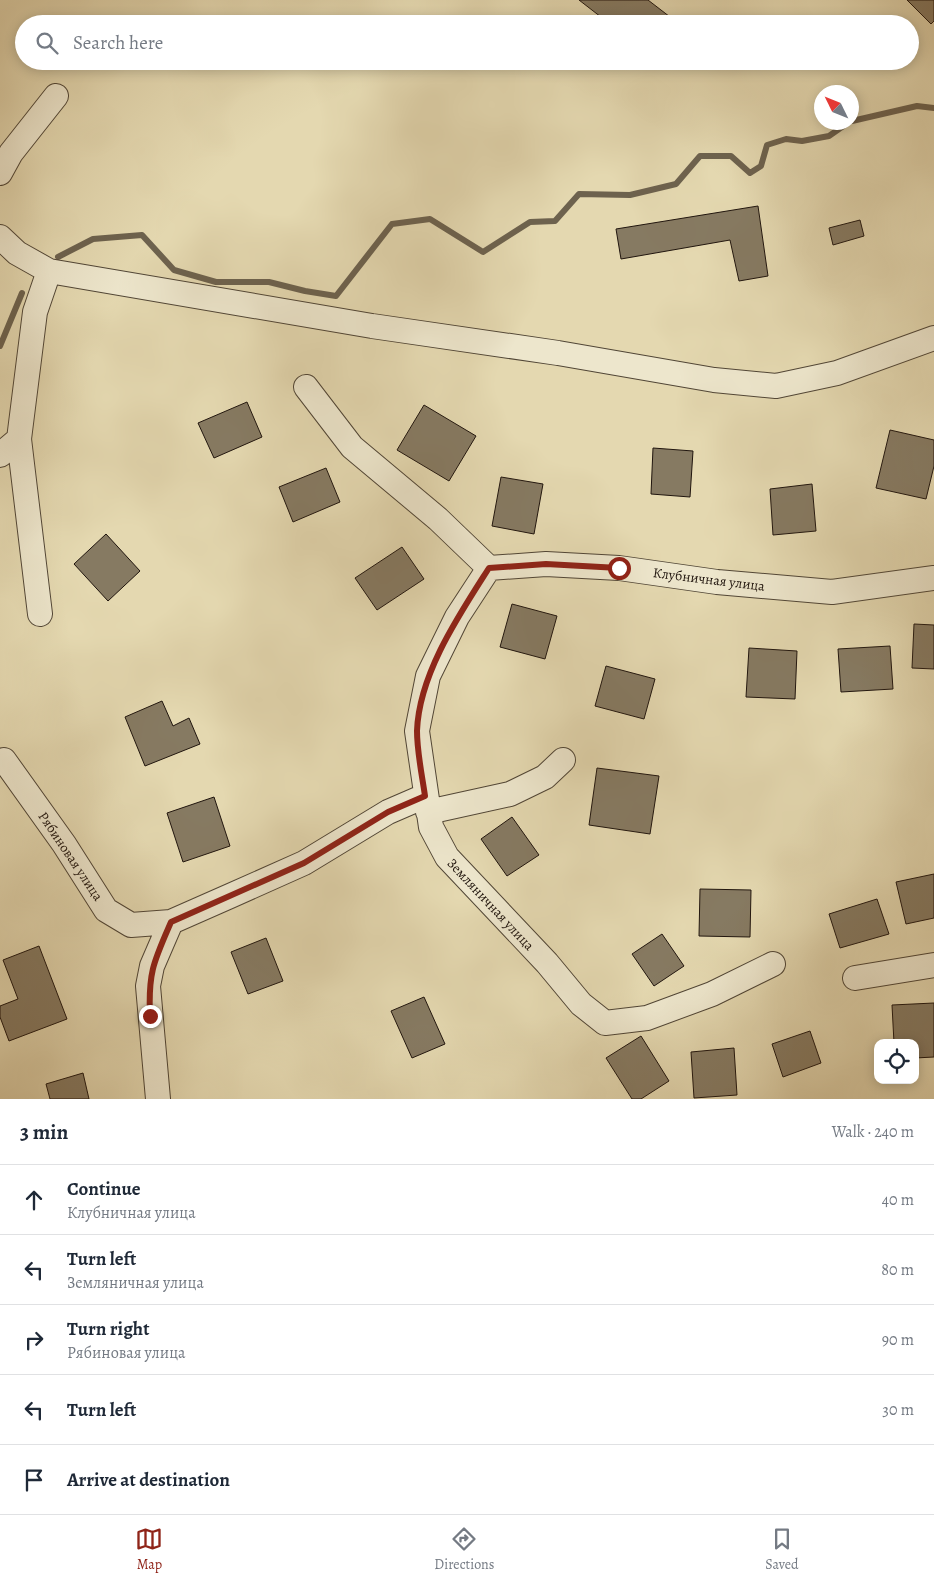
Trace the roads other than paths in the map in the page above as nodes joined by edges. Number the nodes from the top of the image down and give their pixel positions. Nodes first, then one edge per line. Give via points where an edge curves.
1 (56, 96) dead end
2 (0, 173) edge
3 (0, 236) edge
4 (49, 271) junction
5 (934, 338) edge
6 (306, 387) dead end
7 (19, 439) junction
8 (0, 455) edge
9 (489, 568) junction
10 (934, 578) edge
11 (40, 614) dead end
12 (4, 760) dead end
13 (563, 760) dead end
14 (426, 804) junction
15 (171, 922) junction
16 (773, 964) dead end
17 (934, 965) edge
18 (855, 978) dead end
19 (158, 1099) edge

1 - 2 street via 11,153
3 - 4 street via 17,254
4 - 5 street via 372,326 714,380 776,386 837,373
4 - 7 street via 35,312
6 - 9 street via 352,447 438,519
7 - 8 street
7 - 11 street
9 - 10 street, Клубничная улица via 546,564 619,568 717,582 832,592
9 - 14 street, Земляничная улица via 457,617 428,676 417,731
12 - 15 street, Рябиновая улица via 106,910 131,925
13 - 14 street, Рябиновая улица via 545,777 510,794
14 - 15 street, Рябиновая улица via 388,812 304,863
14 - 16 street, Земляничная улица via 431,827 447,857 581,1004 606,1023 647,1018 712,994
15 - 19 street via 152,966 148,986
17 - 18 street

